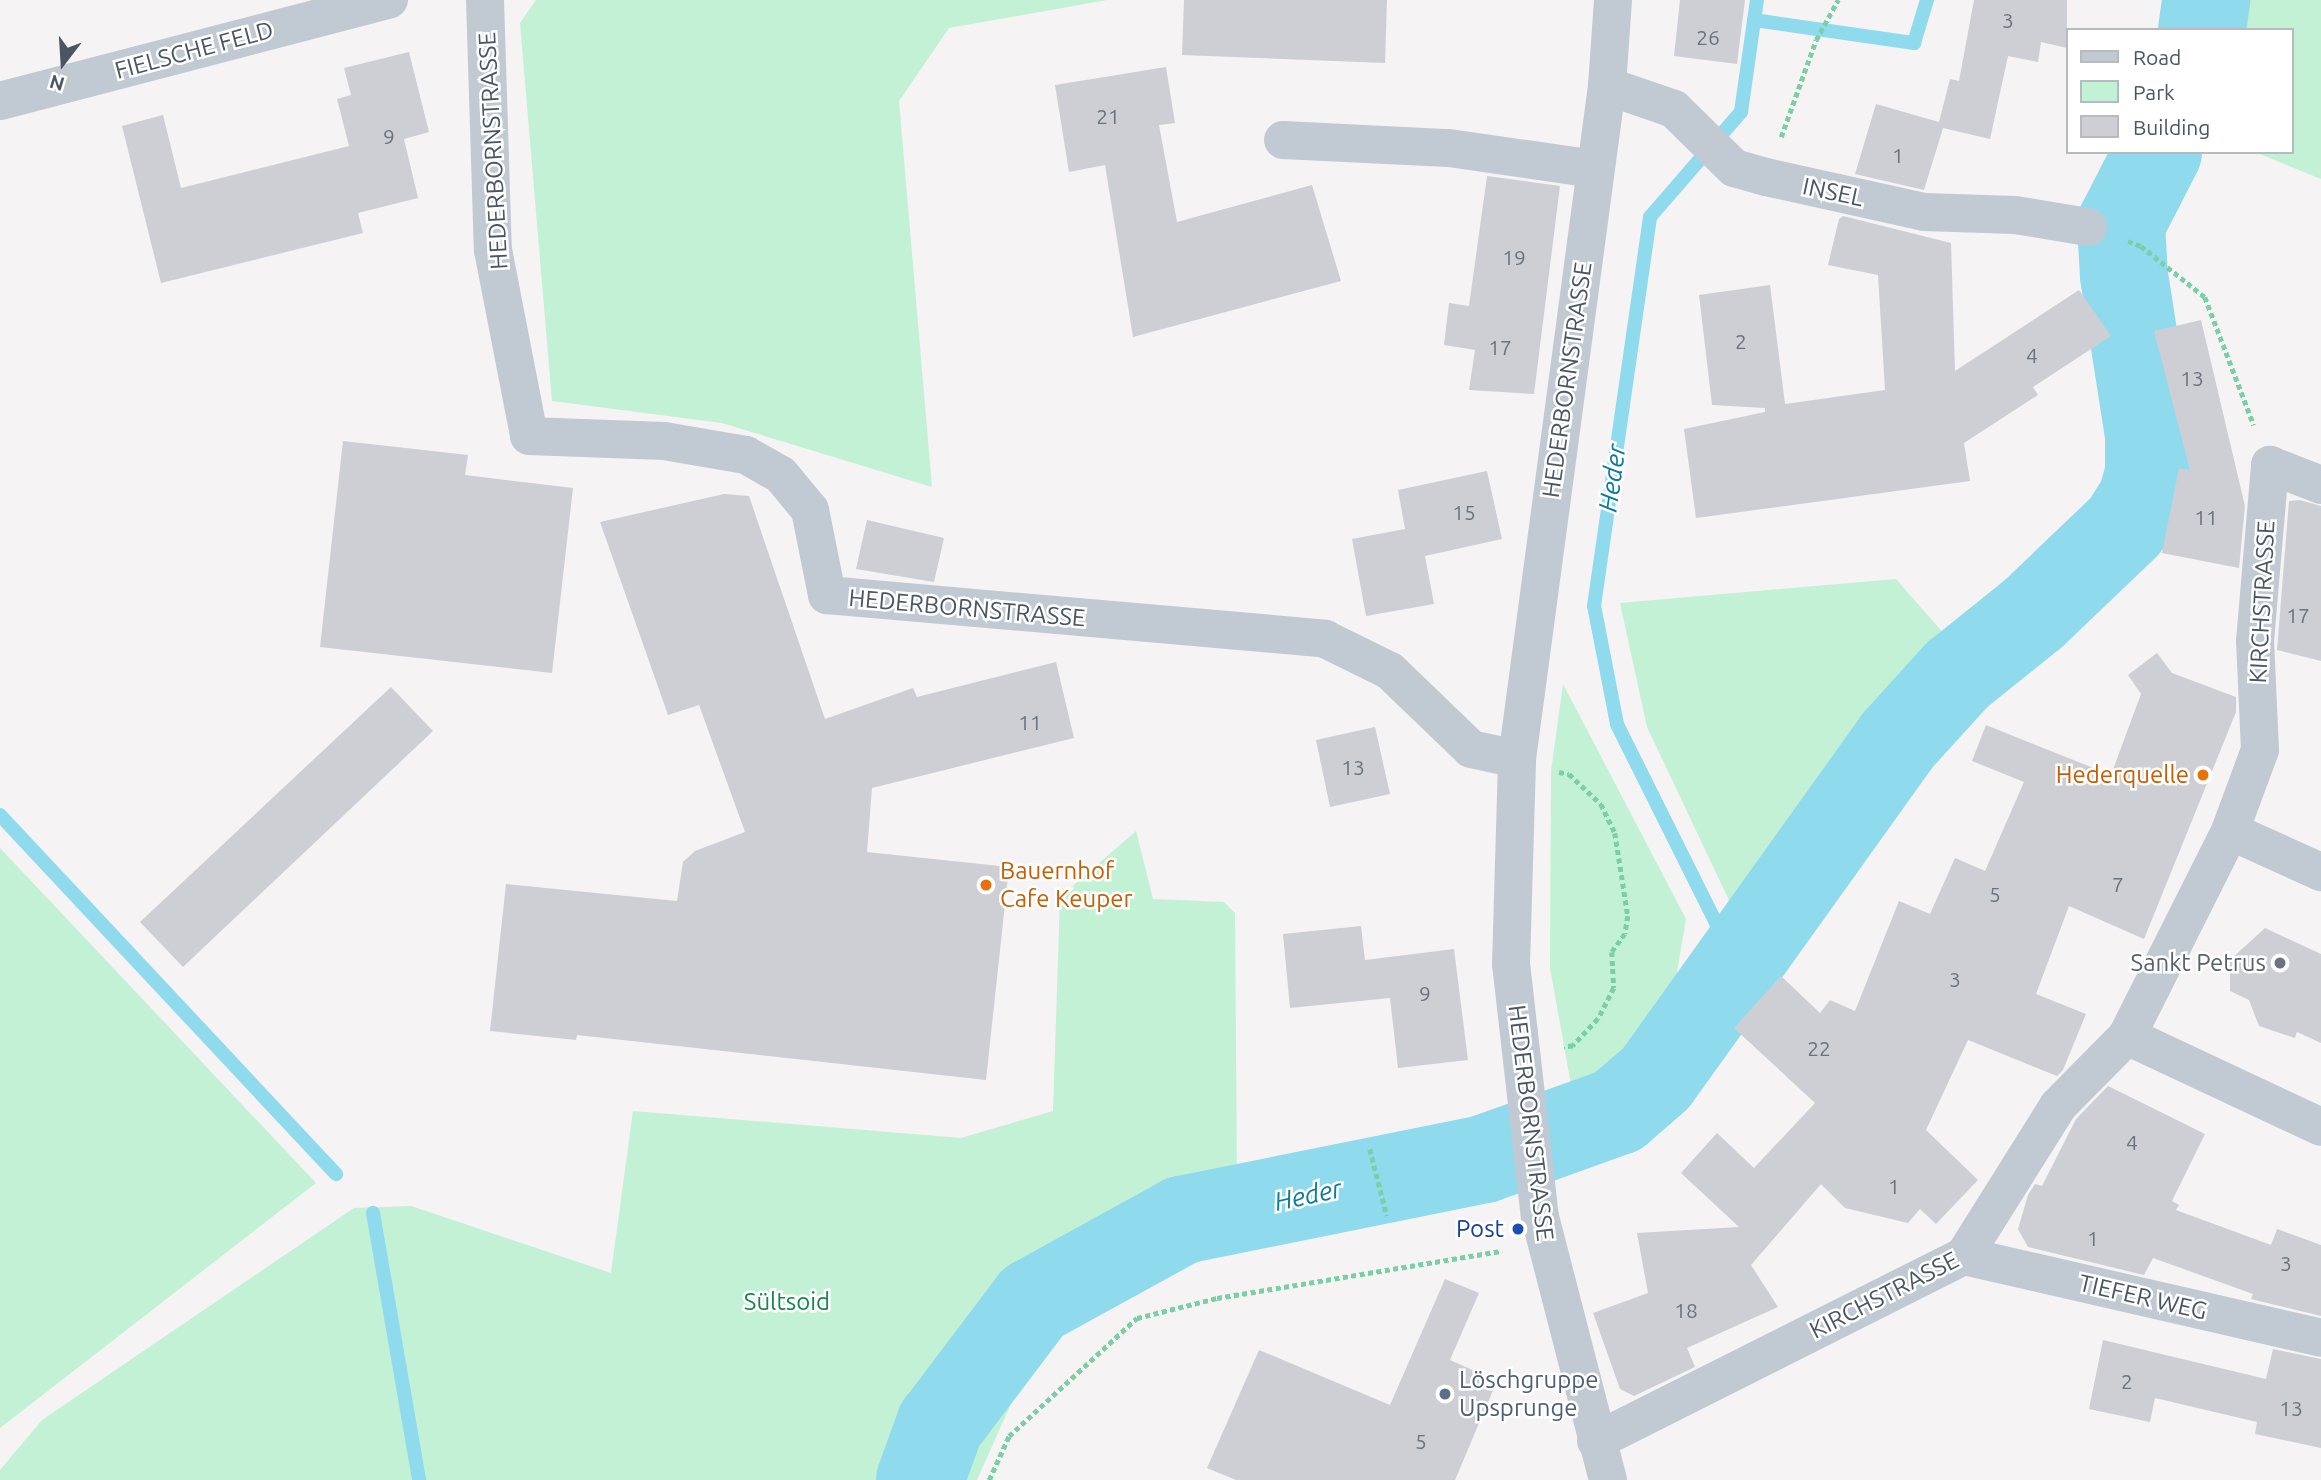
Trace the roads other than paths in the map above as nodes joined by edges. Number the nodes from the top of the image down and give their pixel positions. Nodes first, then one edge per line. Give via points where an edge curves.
1 (389, 0) edge
2 (485, 0) edge
3 (1614, 0) edge
4 (1607, 86) junction
5 (0, 101) edge
6 (1283, 140) dead end
7 (1595, 169) junction
8 (2088, 227) dead end
9 (2321, 485) edge
10 (1517, 763) junction
11 (2230, 831) junction
12 (2321, 872) edge
13 (2127, 1036) junction
14 (2321, 1127) edge
15 (1964, 1256) junction
16 (2321, 1338) edge
17 (1596, 1441) junction
18 (1608, 1480) edge

1 - 5 street, FIELSCHE FELD
2 - 10 street, HEDERBORNSTRASSE via 493,250 529,436 664,441 746,455 780,475 810,510 827,595 1325,639 1390,671 1471,750
3 - 4 street, HEDERBORNSTRASSE
4 - 7 street, HEDERBORNSTRASSE
4 - 8 street, INSEL via 1674,109 1750,172 1924,212 2015,215
6 - 7 street via 1449,148
7 - 10 street, HEDERBORNSTRASSE
9 - 11 street, KIRCHSTRASSE via 2270,465 2255,641 2260,750
10 - 17 street, HEDERBORNSTRASSE via 1511,964 1537,1199
11 - 12 street
11 - 13 street, KIRCHSTRASSE
13 - 14 street
13 - 15 street, KIRCHSTRASSE via 2058,1106
15 - 16 street, TIEFER WEG
15 - 17 street, KIRCHSTRASSE
17 - 18 street, HEDERBORNSTRASSE

